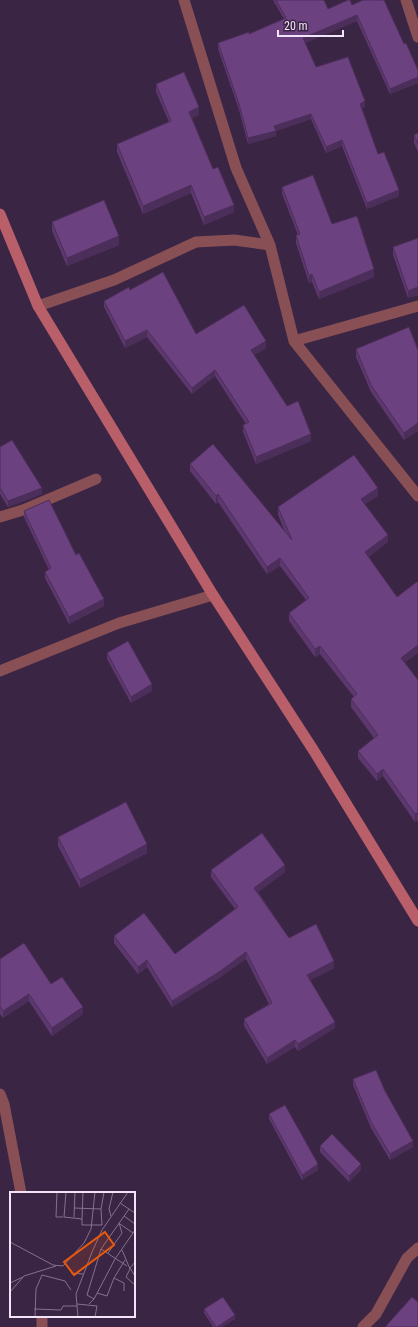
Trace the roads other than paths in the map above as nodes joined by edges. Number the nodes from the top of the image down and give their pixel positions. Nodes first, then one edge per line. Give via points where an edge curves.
1 (184, 0) edge
2 (406, 0) edge
3 (418, 37) edge
4 (0, 214) edge
5 (270, 245) junction
6 (38, 306) junction
7 (418, 306) edge
8 (294, 341) junction
9 (96, 479) dead end
10 (418, 496) edge
11 (0, 517) edge
12 (213, 595) junction
13 (0, 672) edge
14 (418, 921) edge
15 (0, 1094) edge
16 (21, 1192) edge
17 (418, 1248) edge
18 (363, 1327) edge

1 - 5 street via 236,168
2 - 3 street
4 - 6 main road
5 - 6 street via 234,240 196,242 114,280
5 - 8 street
6 - 12 main road
7 - 8 street
8 - 10 street
9 - 11 street
12 - 13 street via 119,623
12 - 14 main road via 314,751
15 - 16 street
17 - 18 street via 407,1258 376,1314

